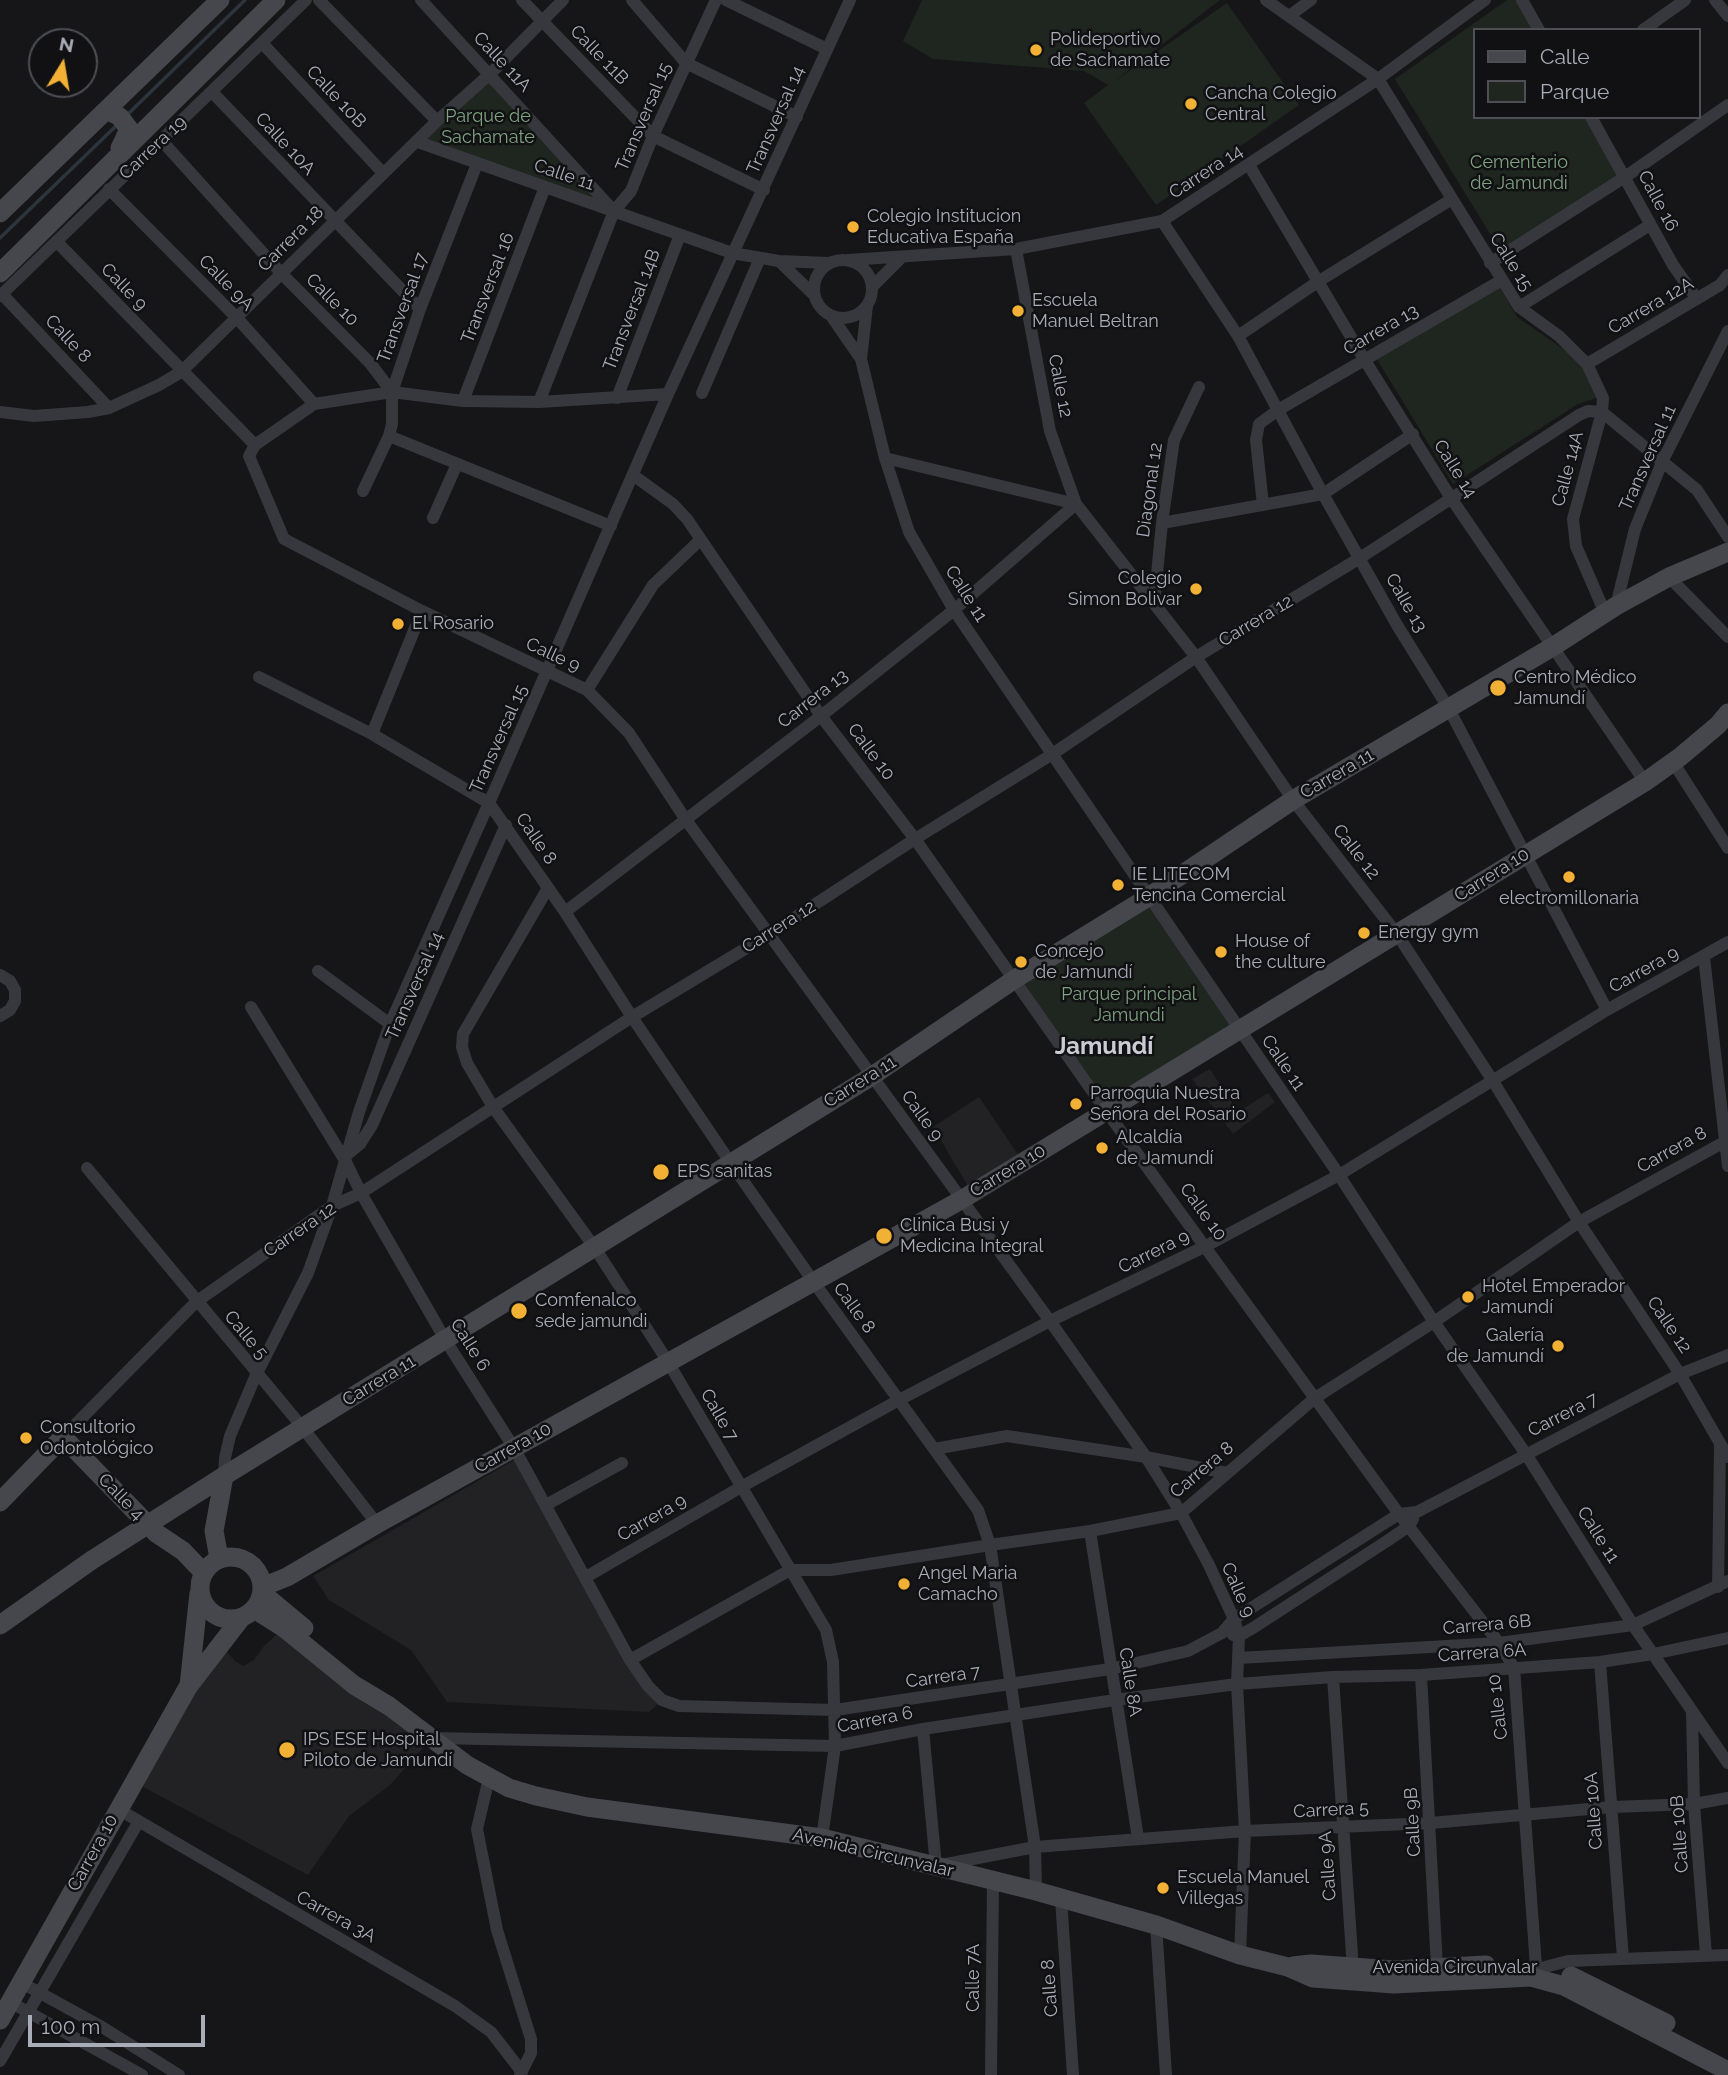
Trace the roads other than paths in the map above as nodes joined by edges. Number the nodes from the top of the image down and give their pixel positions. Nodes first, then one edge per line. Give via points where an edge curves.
1 (220, 0) edge
2 (276, 0) edge
3 (306, 0) edge
4 (319, 0) edge
5 (421, 0) edge
6 (522, 0) edge
7 (563, 0) edge
8 (632, 0) edge
9 (716, 0) edge
10 (726, 0) edge
11 (850, 0) edge
12 (1266, 0) edge
13 (1311, 0) edge
14 (1485, 0) edge
15 (1522, 0) edge
16 (1685, 0) edge
17 (1715, 0) edge
18 (1289, 16) junction
19 (1728, 16) edge
20 (542, 21) junction
21 (1538, 28) edge
22 (1646, 28) edge
23 (263, 44) junction
24 (827, 50) junction
25 (686, 64) junction
26 (490, 74) junction
27 (1378, 79) junction
28 (213, 93) junction
29 (1728, 105) edge
30 (111, 112) junction
31 (797, 117) junction
32 (1592, 119) edge
33 (437, 121) junction
34 (653, 136) junction
35 (162, 141) junction
36 (418, 142) junction
37 (112, 160) junction
38 (477, 164) junction
39 (1250, 165) junction
40 (383, 173) junction
41 (1625, 177) junction
42 (545, 187) junction
43 (109, 189) junction
44 (764, 190) junction
45 (1452, 199) junction
46 (614, 211) junction
47 (0, 213) edge
48 (1162, 220) junction
49 (333, 221) junction
50 (1650, 225) junction
51 (680, 235) junction
52 (57, 242) junction
53 (1016, 249) junction
54 (732, 253) junction
55 (760, 258) junction
56 (900, 258) junction
57 (848, 260) junction
58 (779, 261) junction
59 (830, 263) junction
60 (1490, 263) junction
61 (0, 273) edge
62 (281, 273) junction
63 (1502, 279) junction
64 (1319, 281) junction
65 (1725, 285) edge
66 (872, 287) junction
67 (1, 295) edge
68 (814, 295) junction
69 (1697, 299) junction
70 (867, 306) junction
71 (1519, 307) junction
72 (420, 309) junction
73 (832, 317) junction
74 (237, 318) junction
75 (1728, 331) edge
76 (1238, 336) junction
77 (861, 359) junction
78 (1364, 359) junction
79 (1587, 364) junction
80 (181, 372) junction
81 (1199, 387) dead end
82 (702, 393) dead end
83 (668, 394) junction
84 (392, 398) junction
85 (617, 398) junction
86 (463, 401) junction
87 (539, 402) junction
88 (314, 404) junction
89 (109, 408) junction
90 (1278, 411) junction
91 (0, 412) edge
92 (1602, 412) junction
93 (391, 430) junction
94 (1413, 434) junction
95 (252, 451) junction
96 (885, 458) junction
97 (1663, 460) junction
98 (457, 464) junction
99 (633, 475) junction
100 (363, 491) dead end
101 (1323, 494) junction
102 (1451, 498) junction
103 (1076, 504) junction
104 (1263, 505) junction
105 (433, 518) dead end
106 (1162, 523) junction
107 (611, 526) junction
108 (1728, 537) edge
109 (700, 540) junction
110 (1728, 552) edge
111 (1360, 558) junction
112 (1669, 577) junction
113 (1154, 604) junction
114 (954, 610) junction
115 (1610, 610) junction
116 (422, 611) junction
117 (1728, 637) edge
118 (1555, 646) junction
119 (1196, 657) junction
120 (547, 672) junction
121 (259, 677) dead end
122 (587, 690) junction
123 (1449, 709) junction
124 (1728, 713) edge
125 (821, 716) junction
126 (372, 734) junction
127 (1051, 755) junction
128 (1672, 762) junction
129 (1645, 782) junction
130 (1293, 800) junction
131 (489, 803) junction
132 (686, 820) junction
133 (506, 825) junction
134 (915, 839) junction
135 (1728, 848) edge
136 (1526, 853) junction
137 (548, 888) junction
138 (1150, 896) junction
139 (565, 912) junction
140 (1396, 934) junction
141 (768, 935) junction
142 (1728, 942) edge
143 (1704, 957) junction
144 (318, 971) dead end
145 (0, 975) edge
146 (1015, 979) junction
147 (251, 1007) dead end
148 (1607, 1010) junction
149 (0, 1016) edge
150 (632, 1017) junction
151 (390, 1024) junction
152 (1239, 1030) junction
153 (872, 1076) junction
154 (1493, 1082) junction
155 (494, 1107) junction
156 (1107, 1112) junction
157 (1727, 1140) edge
158 (346, 1158) junction
159 (730, 1162) junction
160 (1728, 1166) edge
161 (87, 1168) dead end
162 (1339, 1175) junction
163 (361, 1193) junction
164 (961, 1200) junction
165 (332, 1206) junction
166 (1580, 1222) junction
167 (1206, 1246) junction
168 (595, 1248) junction
169 (813, 1281) junction
170 (196, 1302) junction
171 (1050, 1321) junction
172 (1434, 1322) junction
173 (446, 1340) junction
174 (1728, 1355) edge
175 (668, 1362) junction
176 (1681, 1374) junction
177 (257, 1375) junction
178 (1315, 1398) junction
179 (900, 1400) junction
180 (303, 1428) junction
181 (63, 1437) junction
182 (514, 1448) junction
183 (934, 1449) junction
184 (1724, 1452) edge
185 (1526, 1454) junction
186 (1146, 1457) junction
187 (622, 1463) dead end
188 (1227, 1473) junction
189 (224, 1476) junction
190 (741, 1487) junction
191 (0, 1502) edge
192 (546, 1505) junction
193 (1417, 1511) junction
194 (1181, 1513) junction
195 (1399, 1514) junction
196 (377, 1524) junction
197 (148, 1525) junction
198 (1409, 1526) junction
199 (1090, 1531) junction
200 (990, 1545) junction
201 (211, 1564) junction
202 (790, 1570) junction
203 (586, 1577) junction
204 (1723, 1584) edge
205 (199, 1593) junction
206 (255, 1602) junction
207 (1234, 1619) junction
208 (0, 1625) edge
209 (1633, 1625) junction
210 (1222, 1633) junction
211 (1239, 1636) junction
212 (1728, 1638) edge
213 (1499, 1643) junction
214 (1653, 1654) junction
215 (1239, 1658) junction
216 (631, 1660) junction
217 (1600, 1662) junction
218 (1514, 1668) junction
219 (1110, 1669) junction
220 (1421, 1675) junction
221 (1333, 1677) junction
222 (1237, 1684) junction
223 (1010, 1686) junction
224 (188, 1687) junction
225 (662, 1700) joint
226 (1115, 1700) junction
227 (835, 1710) junction
228 (1692, 1710) junction
229 (1015, 1715) junction
230 (923, 1729) junction
231 (432, 1738) junction
232 (835, 1746) junction
233 (1728, 1763) edge
234 (489, 1778) junction
235 (1728, 1798) edge
236 (1694, 1804) junction
237 (1612, 1807) junction
238 (118, 1810) junction
239 (1526, 1814) junction
240 (139, 1821) junction
241 (1431, 1823) junction
242 (1343, 1827) junction
243 (1245, 1831) junction
244 (822, 1838) junction
245 (1138, 1838) junction
246 (1035, 1847) junction
247 (936, 1866) junction
248 (993, 1881) junction
249 (1036, 1892) junction
250 (1061, 1899) junction
251 (1156, 1925) junction
252 (1240, 1955) junction
253 (1706, 1955) junction
254 (1728, 1955) edge
255 (1623, 1958) junction
256 (1288, 1967) junction
257 (1437, 1967) junction
258 (1540, 1967) junction
259 (1353, 1969) junction
260 (30, 1987) junction
261 (19, 2007) junction
262 (0, 2020) edge
263 (1728, 2056) edge
264 (0, 2061) edge
265 (1728, 2071) edge
266 (521, 2073) edge
267 (142, 2075) edge
268 (179, 2075) edge
269 (991, 2075) edge
270 (1073, 2075) edge
271 (1166, 2075) edge

1 - 30 main road
2 - 37 main road, Carrera 19
3 - 23 street, Carrera 19
4 - 33 street
5 - 26 street, Calle 11A
6 - 20 street, Calle 11B
7 - 20 street, Carrera 18
8 - 25 street
9 - 25 street, Transversal 15
10 - 24 street
11 - 24 street, Transversal 14
12 - 18 street, Calle 15
13 - 18 street
14 - 27 street, Carrera 14
15 - 21 street
16 - 22 street
17 - 19 street
18 - 27 street, Calle 15
20 - 26 street, Carrera 18
20 - 34 street, Calle 11B
23 - 28 street, Carrera 19
23 - 40 street, Calle 10B
24 - 31 street, Transversal 14
25 - 31 street
25 - 34 street, Transversal 15
26 - 33 street, Carrera 18
26 - 46 street, Calle 11A
27 - 39 street, Carrera 14
27 - 45 street, Calle 15
28 - 35 street, Carrera 19
28 - 49 street, Calle 10A
29 - 41 street
30 - 37 main road via 129,129
30 - 47 main road
31 - 44 street, Transversal 14
32 - 41 street, Calle 16
33 - 36 street, Carrera 18
34 - 44 street, Calle 11B
34 - 46 street, Transversal 15 via 631,191
35 - 43 street, Carrera 19
35 - 62 street, Calle 10
36 - 38 street, Calle 11
36 - 40 street, Carrera 18
37 - 61 main road, Carrera 19
38 - 42 street, Calle 11
38 - 72 street, Transversal 17
39 - 48 street, Carrera 14
39 - 64 street, Calle 14
40 - 49 street, Carrera 18
41 - 50 street, Calle 16
41 - 60 street
42 - 46 street, Calle 11
42 - 86 street, Transversal 16
43 - 52 street, Carrera 19
43 - 74 street, Calle 9A
44 - 54 street, Transversal 14
45 - 60 street, Calle 15
45 - 64 street
46 - 51 street, Calle 11
46 - 87 street, Transversal 15
48 - 53 street, Carrera 14
48 - 76 street, Calle 13
49 - 62 street, Carrera 18
49 - 72 street, Calle 10A
50 - 69 street, Calle 16
50 - 71 street
51 - 54 street, Calle 11
51 - 85 street, Transversal 14B
52 - 67 street, Carrera 19
52 - 80 street, Calle 9
53 - 56 street, Carrera 14
53 - 103 street, Calle 12 via 1050,431
54 - 55 street, Calle 11
54 - 83 street, Transversal 15
55 - 58 street, Calle 11
55 - 82 street
56 - 57 street, Carrera 14
56 - 66 street
57 - 59 street
57 - 66 street via 865,270
58 - 59 street, Calle 11
58 - 68 street
59 - 68 street via 816,276
60 - 63 street, Calle 15
62 - 74 street, Carrera 18
62 - 84 street, Calle 10 via 370,363
63 - 71 street, Calle 15
63 - 78 street, Carrera 13
64 - 76 street
64 - 78 street, Calle 14
65 - 69 street, Carrera 12A
66 - 70 street
67 - 89 street, Calle 8
68 - 73 street
69 - 79 street, Carrera 12A
70 - 73 street via 852,317
70 - 77 street, Calle 11
71 - 79 street, Calle 15
72 - 84 street, Transversal 17
73 - 77 street, Calle 11
74 - 80 street, Carrera 18
74 - 88 street, Calle 9A
75 - 97 street, Transversal 11
76 - 90 street, Calle 13
77 - 96 street, Calle 11
78 - 90 street, Carrera 13
78 - 94 street, Calle 14
79 - 92 street, Calle 15 via 1603,398
80 - 89 street, Carrera 18
80 - 95 street, Calle 9
81 - 106 street, Diagonal 12 via 1174,440
83 - 85 street
83 - 99 street, Transversal 15
84 - 86 street
84 - 88 street, Transversal 17
84 - 93 street
85 - 87 street
86 - 87 street
88 - 95 street, Transversal 17
89 - 91 street, Carrera 18 via 34,416
90 - 101 street, Calle 13
90 - 104 street via 1259,424
92 - 97 street
92 - 102 street, Carrera 12 via 1579,415
92 - 115 street, Calle 14A via 1573,519 1576,545
93 - 98 street
93 - 100 street
94 - 101 street
94 - 102 street, Calle 14
95 - 116 street, Calle 9 via 284,539
96 - 103 street
96 - 114 street, Calle 11 via 909,532
97 - 108 street via 1697,490
97 - 115 street, Transversal 11
98 - 105 street
98 - 107 street
99 - 107 street, Transversal 15
99 - 109 street, Calle 10 via 673,504
101 - 104 street
101 - 111 street, Calle 13
102 - 111 street, Carrera 12
102 - 118 street, Calle 14
103 - 113 street, Calle 12
103 - 114 street, Carrera 13
104 - 106 street
106 - 113 street, Diagonal 12
107 - 120 street, Transversal 15
109 - 122 street via 653,584
109 - 125 street, Calle 10
110 - 112 main road, Carrera 11
111 - 119 street, Carrera 12
111 - 123 street, Calle 13
112 - 115 main road, Carrera 11
112 - 117 street
113 - 119 street, Calle 12
114 - 125 street, Carrera 13
114 - 127 street, Calle 11
115 - 118 main road, Carrera 11
116 - 120 street, Calle 9
116 - 126 street
118 - 123 main road, Carrera 11
118 - 129 street, Calle 14
119 - 127 street, Carrera 12
119 - 130 street, Calle 12
120 - 122 street, Calle 9
120 - 131 street, Transversal 15
121 - 126 street
122 - 132 street, Calle 9 via 629,733
123 - 130 main road, Carrera 11
123 - 136 street, Calle 13
124 - 128 main road, Carrera 10
125 - 132 street, Carrera 13
125 - 134 street, Calle 10
126 - 131 street
127 - 134 street, Carrera 12
127 - 138 street, Calle 11
128 - 129 main road, Carrera 10
128 - 135 street
129 - 136 main road, Carrera 10
130 - 138 main road, Carrera 11
130 - 140 street, Calle 12
131 - 133 street, Calle 8
131 - 151 street, Transversal 15
132 - 139 street, Carrera 13
132 - 141 street, Calle 9
133 - 137 street, Calle 8
133 - 158 street, Transversal 14 via 372,1125
134 - 141 street, Carrera 12
134 - 146 street, Calle 10
136 - 140 main road, Carrera 10
136 - 148 street, Calle 13
137 - 139 street, Calle 8
137 - 155 street, Calle 7 via 463,1034 467,1063
138 - 146 main road, Carrera 11
138 - 152 street, Calle 11
139 - 150 street, Calle 8
140 - 152 main road, Carrera 10
140 - 154 street, Calle 12
141 - 150 street, Carrera 12
141 - 153 street, Calle 9
142 - 143 street, Carrera 9
143 - 148 street, Carrera 9
143 - 157 street
144 - 151 street
145 - 149 street via 10,981 15,1001
146 - 153 main road, Carrera 11
146 - 156 street, Calle 10
147 - 158 street, Calle 6
148 - 154 street, Carrera 9
150 - 155 street, Carrera 12
150 - 159 street, Calle 8
151 - 158 street, Transversal 15
152 - 156 main road, Carrera 10
152 - 162 street, Calle 11
153 - 159 main road, Carrera 11
153 - 164 street, Calle 9
154 - 162 street, Carrera 9
154 - 166 street, Calle 12
155 - 163 street, Carrera 12
155 - 168 street, Calle 7
156 - 164 main road, Carrera 10
156 - 167 street, Calle 10
157 - 160 street
157 - 166 street, Carrera 8
158 - 163 street, Calle 6
158 - 165 street, Transversal 15
159 - 168 main road, Carrera 11
159 - 169 street, Calle 8
161 - 170 street, Calle 5
162 - 167 street, Carrera 9
162 - 172 street, Calle 11
163 - 165 street, Carrera 12
163 - 173 street, Calle 6
164 - 169 main road, Carrera 10
164 - 171 street, Calle 9
165 - 170 street, Carrera 12
165 - 177 street via 308,1273
166 - 172 street, Carrera 8
166 - 176 street, Calle 12
167 - 171 street, Carrera 9
167 - 178 street, Calle 10
168 - 173 main road, Carrera 11
168 - 175 street, Calle 7
169 - 175 main road, Carrera 10
169 - 179 street, Calle 8
170 - 177 street, Calle 5
170 - 181 street, Carrera 12
171 - 179 street, Carrera 9
171 - 186 street, Calle 9
172 - 178 street, Carrera 8
172 - 185 street, Calle 11
173 - 180 main road, Carrera 11
173 - 182 street, Calle 6
174 - 176 street, Carrera 7
175 - 182 main road, Carrera 10
175 - 190 street, Calle 7
176 - 184 street, Calle 12
176 - 185 street, Carrera 7
177 - 180 street, Calle 5
177 - 189 street via 230,1436
178 - 188 street, Carrera 8
178 - 195 street, Calle 10
179 - 183 street, Calle 8
179 - 190 street, Carrera 9
180 - 189 main road, Carrera 11
180 - 196 street, Calle 5
181 - 191 main road, Carrera 12
181 - 197 main road, Calle 4
182 - 192 street, Calle 6
182 - 196 main road, Carrera 10
183 - 186 street via 1007,1436
183 - 200 street, Calle 8 via 978,1510
184 - 204 street
185 - 193 street, Carrera 7
185 - 209 street, Calle 11
186 - 188 street
186 - 194 street, Calle 9
187 - 192 street
188 - 194 street, Carrera 8
189 - 197 main road, Carrera 11
189 - 201 main road
190 - 202 street, Calle 7
190 - 203 street, Carrera 9
192 - 203 street, Calle 6
193 - 195 street, Carrera 7
193 - 198 street
194 - 199 street, Carrera 8
194 - 207 street, Calle 9
195 - 198 street, Calle 10
195 - 207 street, Carrera 7
196 - 206 main road, Carrera 10 via 287,1577
197 - 201 main road, Calle 4 via 183,1551
197 - 208 main road, Carrera 11
198 - 211 street
198 - 213 street, Calle 10
199 - 200 street, Carrera 8
199 - 219 street, Calle 8A
200 - 202 street, Carrera 8 via 831,1570
200 - 223 street, Calle 8
201 - 205 main road via 199,1582
201 - 206 main road via 239,1557 248,1561 256,1568
202 - 216 street, Carrera 8
202 - 227 street, Calle 7 via 826,1630
203 - 216 street, Calle 6
204 - 209 street, Carrera 6B
205 - 206 main road via 210,1612 231,1619
205 - 224 main road, Carrera 10
206 - 224 main road, Carrera 10
206 - 231 main road, Avenida Circunvalar via 310,1641 354,1685
207 - 210 street, Carrera 7
207 - 211 street, Calle 9
209 - 213 street, Carrera 6B
209 - 214 street, Calle 11
210 - 211 street
210 - 219 street, Carrera 7 via 1188,1651
211 - 215 street, Calle 9
212 - 214 street, Carrera 6A
213 - 215 street, Carrera 6B
213 - 218 street, Calle 10
214 - 217 street, Carrera 6A
214 - 228 street, Calle 11
215 - 222 street, Calle 9
216 - 225 street, Calle 6
217 - 218 street, Carrera 6A
217 - 237 street, Calle 10A
218 - 220 street, Carrera 6A
218 - 239 street, Calle 10
219 - 223 street, Carrera 7
219 - 226 street, Calle 8A
220 - 221 street, Carrera 6A
220 - 241 street, Calle 9B
221 - 222 street, Carrera 6A
221 - 242 street, Calle 9A
222 - 226 street, Carrera 6
222 - 243 street, Calle 9
223 - 227 street, Carrera 7
223 - 229 street, Calle 8
224 - 238 main road, Carrera 10
225 - 227 street, Carrera 7 via 679,1706
226 - 229 street, Carrera 6
226 - 245 street, Calle 8A
227 - 232 street, Calle 7
228 - 233 street, Calle 11
228 - 236 street, Calle 10B
229 - 230 street, Carrera 6
229 - 246 street, Calle 8
230 - 232 street, Carrera 6
230 - 247 street
231 - 232 street, Carrera 6
231 - 234 main road, Avenida Circunvalar
232 - 244 street, Calle 7
234 - 244 main road, Avenida Circunvalar via 509,1788 576,1805
234 - 266 street via 477,1829 497,1930 531,2039 531,2053
235 - 236 street, Carrera 5
236 - 237 street, Carrera 5
236 - 253 street, Calle 10B
237 - 239 street, Carrera 5
237 - 255 street, Calle 10A
238 - 240 street, Carrera 3A
238 - 260 main road, Carrera 10
239 - 241 street, Carrera 5
239 - 258 street, Calle 10
240 - 260 street
240 - 266 street, Carrera 3A via 455,2006 491,2032
241 - 242 street, Carrera 5
241 - 257 street, Calle 9B
242 - 243 street, Carrera 5
242 - 259 street, Calle 9A
243 - 245 street, Carrera 5
243 - 252 street, Calle 9
244 - 247 main road, Avenida Circunvalar
245 - 246 street, Carrera 5
246 - 247 street, Carrera 5
246 - 249 street, Calle 8
247 - 248 main road, Avenida Circunvalar
248 - 249 main road, Avenida Circunvalar
248 - 269 street, Calle 7A
249 - 250 main road, Avenida Circunvalar
250 - 251 main road, Avenida Circunvalar
250 - 270 street, Calle 8
251 - 252 main road, Avenida Circunvalar
251 - 271 street
252 - 256 main road, Avenida Circunvalar
253 - 254 street
253 - 255 street
255 - 258 street
256 - 259 main road, Avenida Circunvalar via 1311,1964
256 - 265 main road, Avenida Circunvalar via 1313,1978 1394,1984 1531,1977 1564,1986
257 - 258 main road, Avenida Circunvalar
257 - 259 main road, Avenida Circunvalar
258 - 263 main road, Avenida Circunvalar via 1595,1987
260 - 261 main road, Carrera 10
260 - 268 street
261 - 262 main road, Carrera 10
261 - 264 street
261 - 267 street

